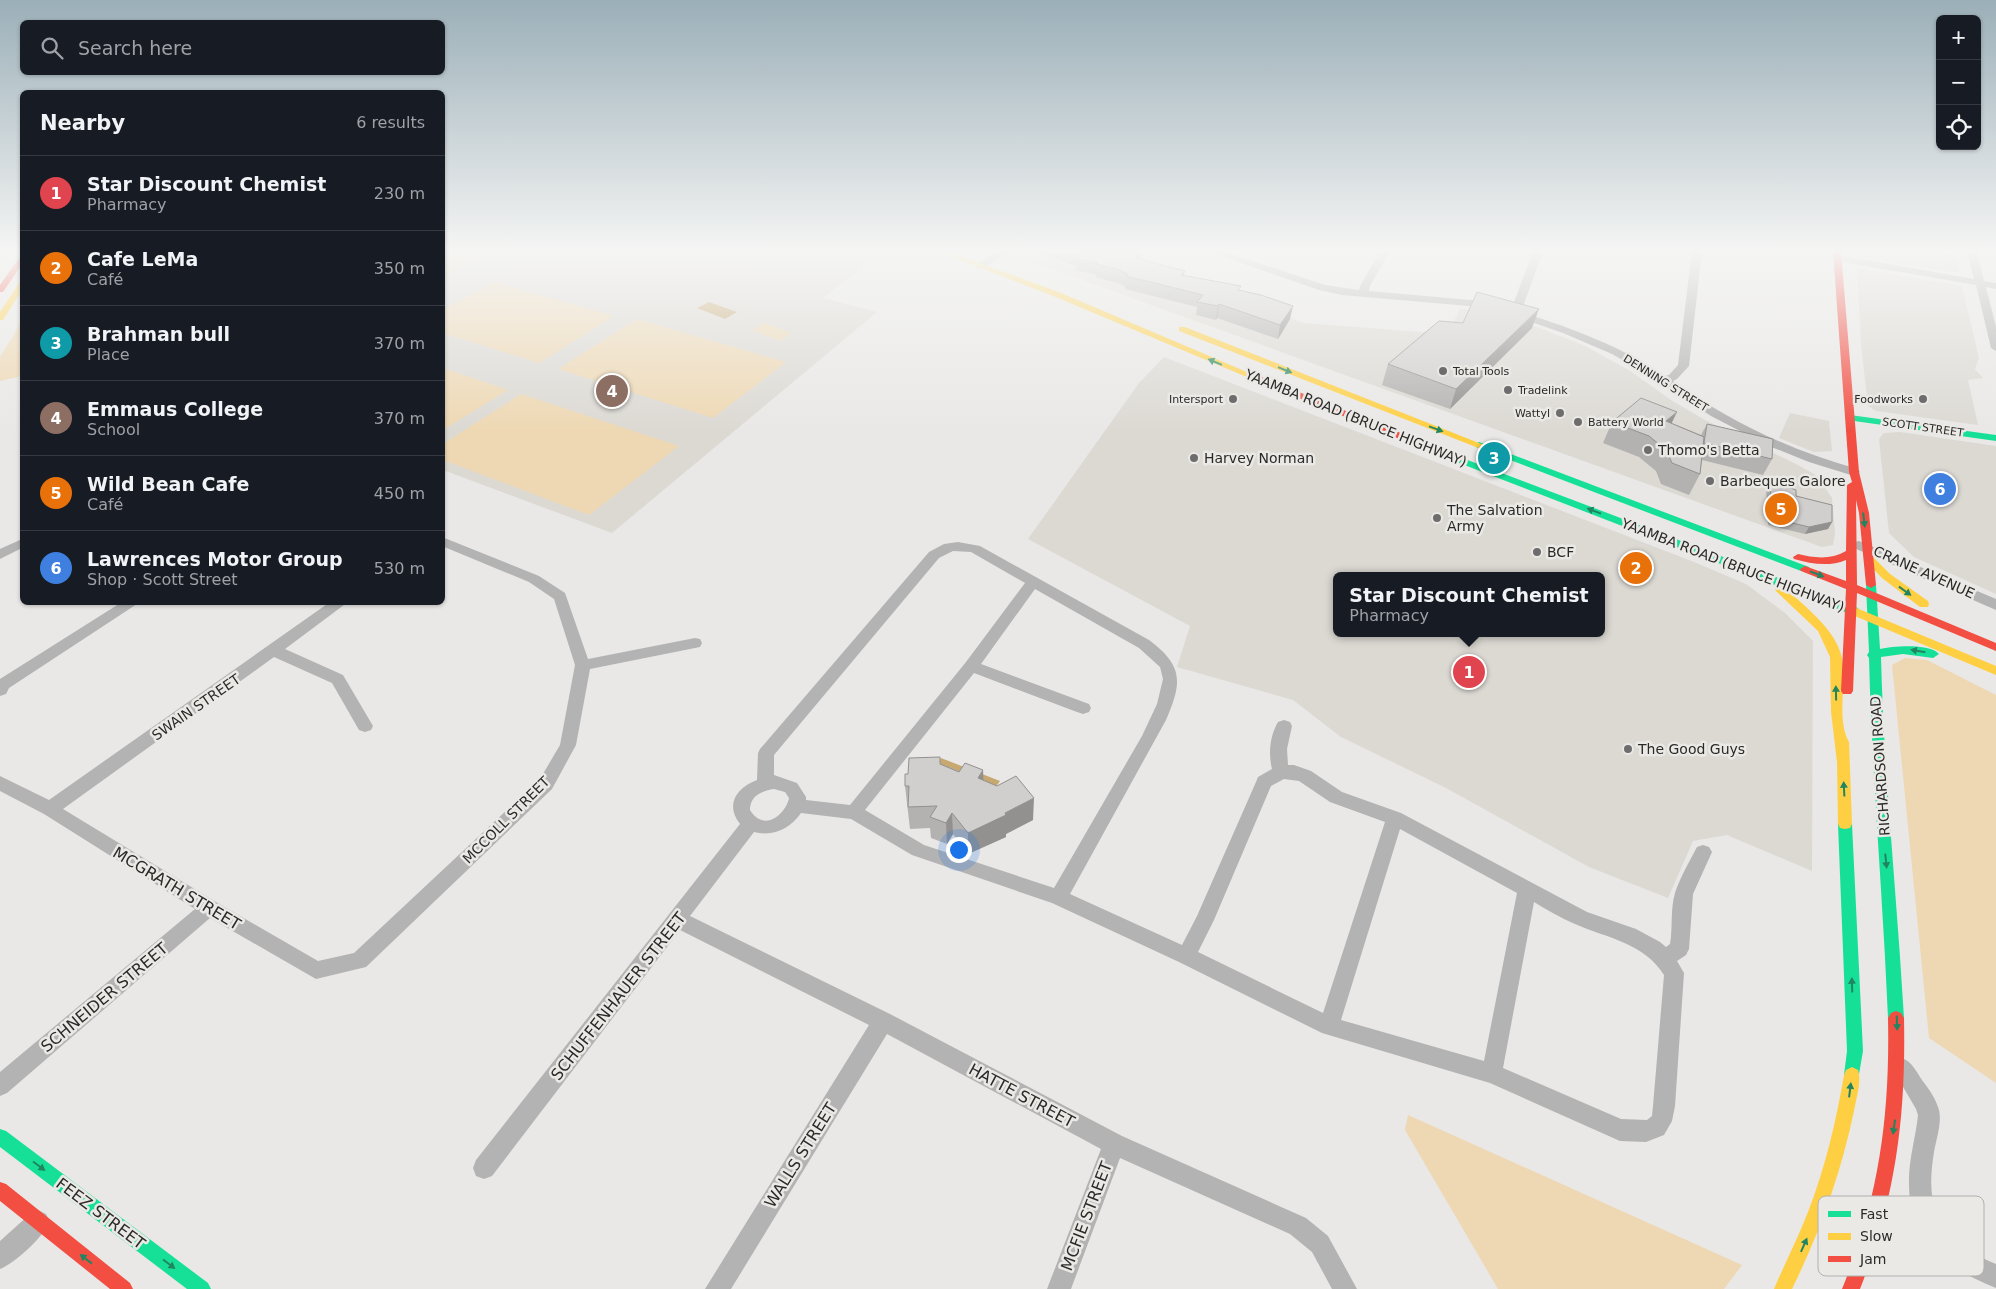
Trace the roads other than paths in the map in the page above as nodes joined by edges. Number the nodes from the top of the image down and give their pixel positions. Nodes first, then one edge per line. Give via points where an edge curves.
1 (1096, 311) edge
2 (1508, 311) edge
3 (1690, 311) edge
4 (1841, 311) edge
5 (1986, 311) edge
6 (1515, 313) joint
7 (1171, 325) dead end
8 (1996, 348) edge
9 (1663, 380) junction
10 (1850, 418) junction
11 (1996, 438) edge
12 (1854, 472) junction
13 (1641, 506) junction
14 (445, 542) edge
15 (20, 544) edge
16 (1851, 547) junction
17 (1868, 553) junction
18 (0, 554) edge
19 (1766, 577) junction
20 (1033, 582) junction
21 (1852, 587) junction
22 (1872, 594) junction
23 (128, 605) edge
24 (336, 605) edge
25 (1996, 605) edge
26 (1852, 610) junction
27 (1874, 620) junction
28 (695, 643) dead end
29 (1995, 646) edge
30 (275, 650) junction
31 (1873, 655) junction
32 (583, 665) junction
33 (971, 666) junction
34 (1996, 671) edge
35 (1996, 681) edge
36 (0, 690) edge
37 (1083, 708) dead end
38 (365, 726) dead end
39 (1284, 726) dead end
40 (1842, 759) junction
41 (1281, 772) junction
42 (0, 783) edge
43 (765, 783) junction
44 (797, 806) junction
45 (50, 809) junction
46 (854, 812) junction
47 (1394, 818) junction
48 (751, 823) junction
49 (1703, 852) dead end
50 (1527, 889) junction
51 (1058, 897) junction
52 (209, 908) junction
53 (677, 919) junction
54 (1186, 956) junction
55 (1664, 958) junction
56 (360, 961) joint
57 (883, 1022) junction
58 (1329, 1026) junction
59 (1898, 1061) junction
60 (1492, 1073) junction
61 (0, 1086) edge
62 (0, 1137) edge
63 (1114, 1144) junction
64 (484, 1168) dead end
65 (0, 1190) edge
66 (1823, 1196) edge
67 (1882, 1196) edge
68 (1921, 1196) edge
69 (1818, 1210) edge
70 (38, 1222) junction
71 (0, 1257) edge
72 (1984, 1271) edge
73 (1857, 1276) edge
74 (1996, 1276) edge
75 (124, 1289) edge
76 (202, 1289) edge
77 (717, 1289) edge
78 (1059, 1289) edge
79 (1345, 1289) edge
80 (1783, 1289) edge
81 (1851, 1289) edge

19 -> 1 main road, YAAMBA ROAD (BRUCE HIGHWAY) via 1432,450
2 - 6 street, DENNING STREET
3 - 9 street via 1683,366 1673,377
4 - 10 main road, RICHARDSON ROAD
5 - 8 street
6 - 9 street, DENNING STREET via 1602,345
7 -> 13 main road, YAAMBA ROAD (BRUCE HIGHWAY)
9 - 12 street, DENNING STREET via 1744,429 1810,459
10 - 11 main road, SCOTT STREET
10 - 12 main road, RICHARDSON ROAD
12 - 16 main road, RICHARDSON ROAD via 1848,510
12 -> 17 main road, RICHARDSON ROAD via 1864,514
13 - 16 main road via 1684,515 1805,559 1840,559
13 -> 21 main road, YAAMBA ROAD (BRUCE HIGHWAY)
14 - 32 street, MCCOLL STREET via 534,579 560,596
15 - 18 street
16 - 17 street, CRANE AVENUE
16 - 21 main road, RICHARDSON ROAD
17 - 22 main road, RICHARDSON ROAD
17 - 25 street, CRANE AVENUE
17 -> 29 main road via 1886,576 1916,600
19 - 26 main road, YAAMBA ROAD (BRUCE HIGHWAY)
40 -> 19 main road via 1836,657 1830,642 1814,619
20 - 33 street
20 - 43 street via 975,549 944,547 766,753
20 - 51 street via 1144,644 1164,663 1171,679 1168,699 1144,749
21 - 22 main road, YAAMBA ROAD (BRUCE HIGHWAY)
21 - 26 main road, RICHARDSON ROAD
22 - 27 main road, RICHARDSON ROAD
22 - 29 main road, YAAMBA ROAD (BRUCE HIGHWAY)
23 - 36 street via 4,684
24 - 30 street, SWAIN STREET
26 - 27 main road, YAAMBA ROAD (BRUCE HIGHWAY)
26 - 40 main road, RICHARDSON ROAD
27 - 31 main road, RICHARDSON ROAD
27 - 34 main road, YAAMBA ROAD (BRUCE HIGHWAY)
28 - 32 street
30 - 38 street via 338,679
30 - 45 street, SWAIN STREET
35 -> 31 main road via 1930,653 1907,649
31 -> 59 main road, RICHARDSON ROAD via 1896,985
32 - 56 street, MCCOLL STREET via 568,745 546,784
33 - 37 street
33 - 46 street
39 - 41 street via 1277,754
66 -> 40 main road, RICHARDSON ROAD via 1847,1108 1855,1051
41 - 47 street via 1305,776 1336,797
41 - 54 street via 1264,782 1205,920
42 - 45 street, MCGRATH STREET
43 - 44 street via 789,786 798,799
43 - 48 street via 749,792 741,805 744,818
44 - 46 street
44 - 48 street via 787,820 778,825
45 - 52 street, MCGRATH STREET
46 - 51 street via 918,850
47 - 50 street
47 - 58 street
48 - 53 street, SCHUFFENHAUER STREET
49 - 55 street via 1684,894 1679,949
50 - 55 street via 1581,918 1629,935
50 - 60 street
51 - 54 street
52 - 56 street, MCGRATH STREET via 316,970
52 - 61 street, SCHNEIDER STREET
53 - 57 street, HATTE STREET
53 - 64 street, SCHUFFENHAUER STREET
54 - 58 street
55 - 60 street via 1674,973 1664,1106 1660,1122 1649,1130 1636,1133 1620,1130
57 - 63 street, HATTE STREET
57 - 77 street, WALLS STREET
58 - 60 street
59 -> 67 main road, RICHARDSON ROAD via 1895,1122
59 - 68 street via 1928,1111
62 -> 76 main road, FEEZ STREET
63 - 78 street, MCFIE STREET
63 - 79 street, HATTE STREET via 1298,1226 1320,1244
65 - 70 main road
80 -> 69 main road, RICHARDSON ROAD
70 - 71 street
75 -> 70 main road
72 - 74 street
73 -> 81 main road, RICHARDSON ROAD

